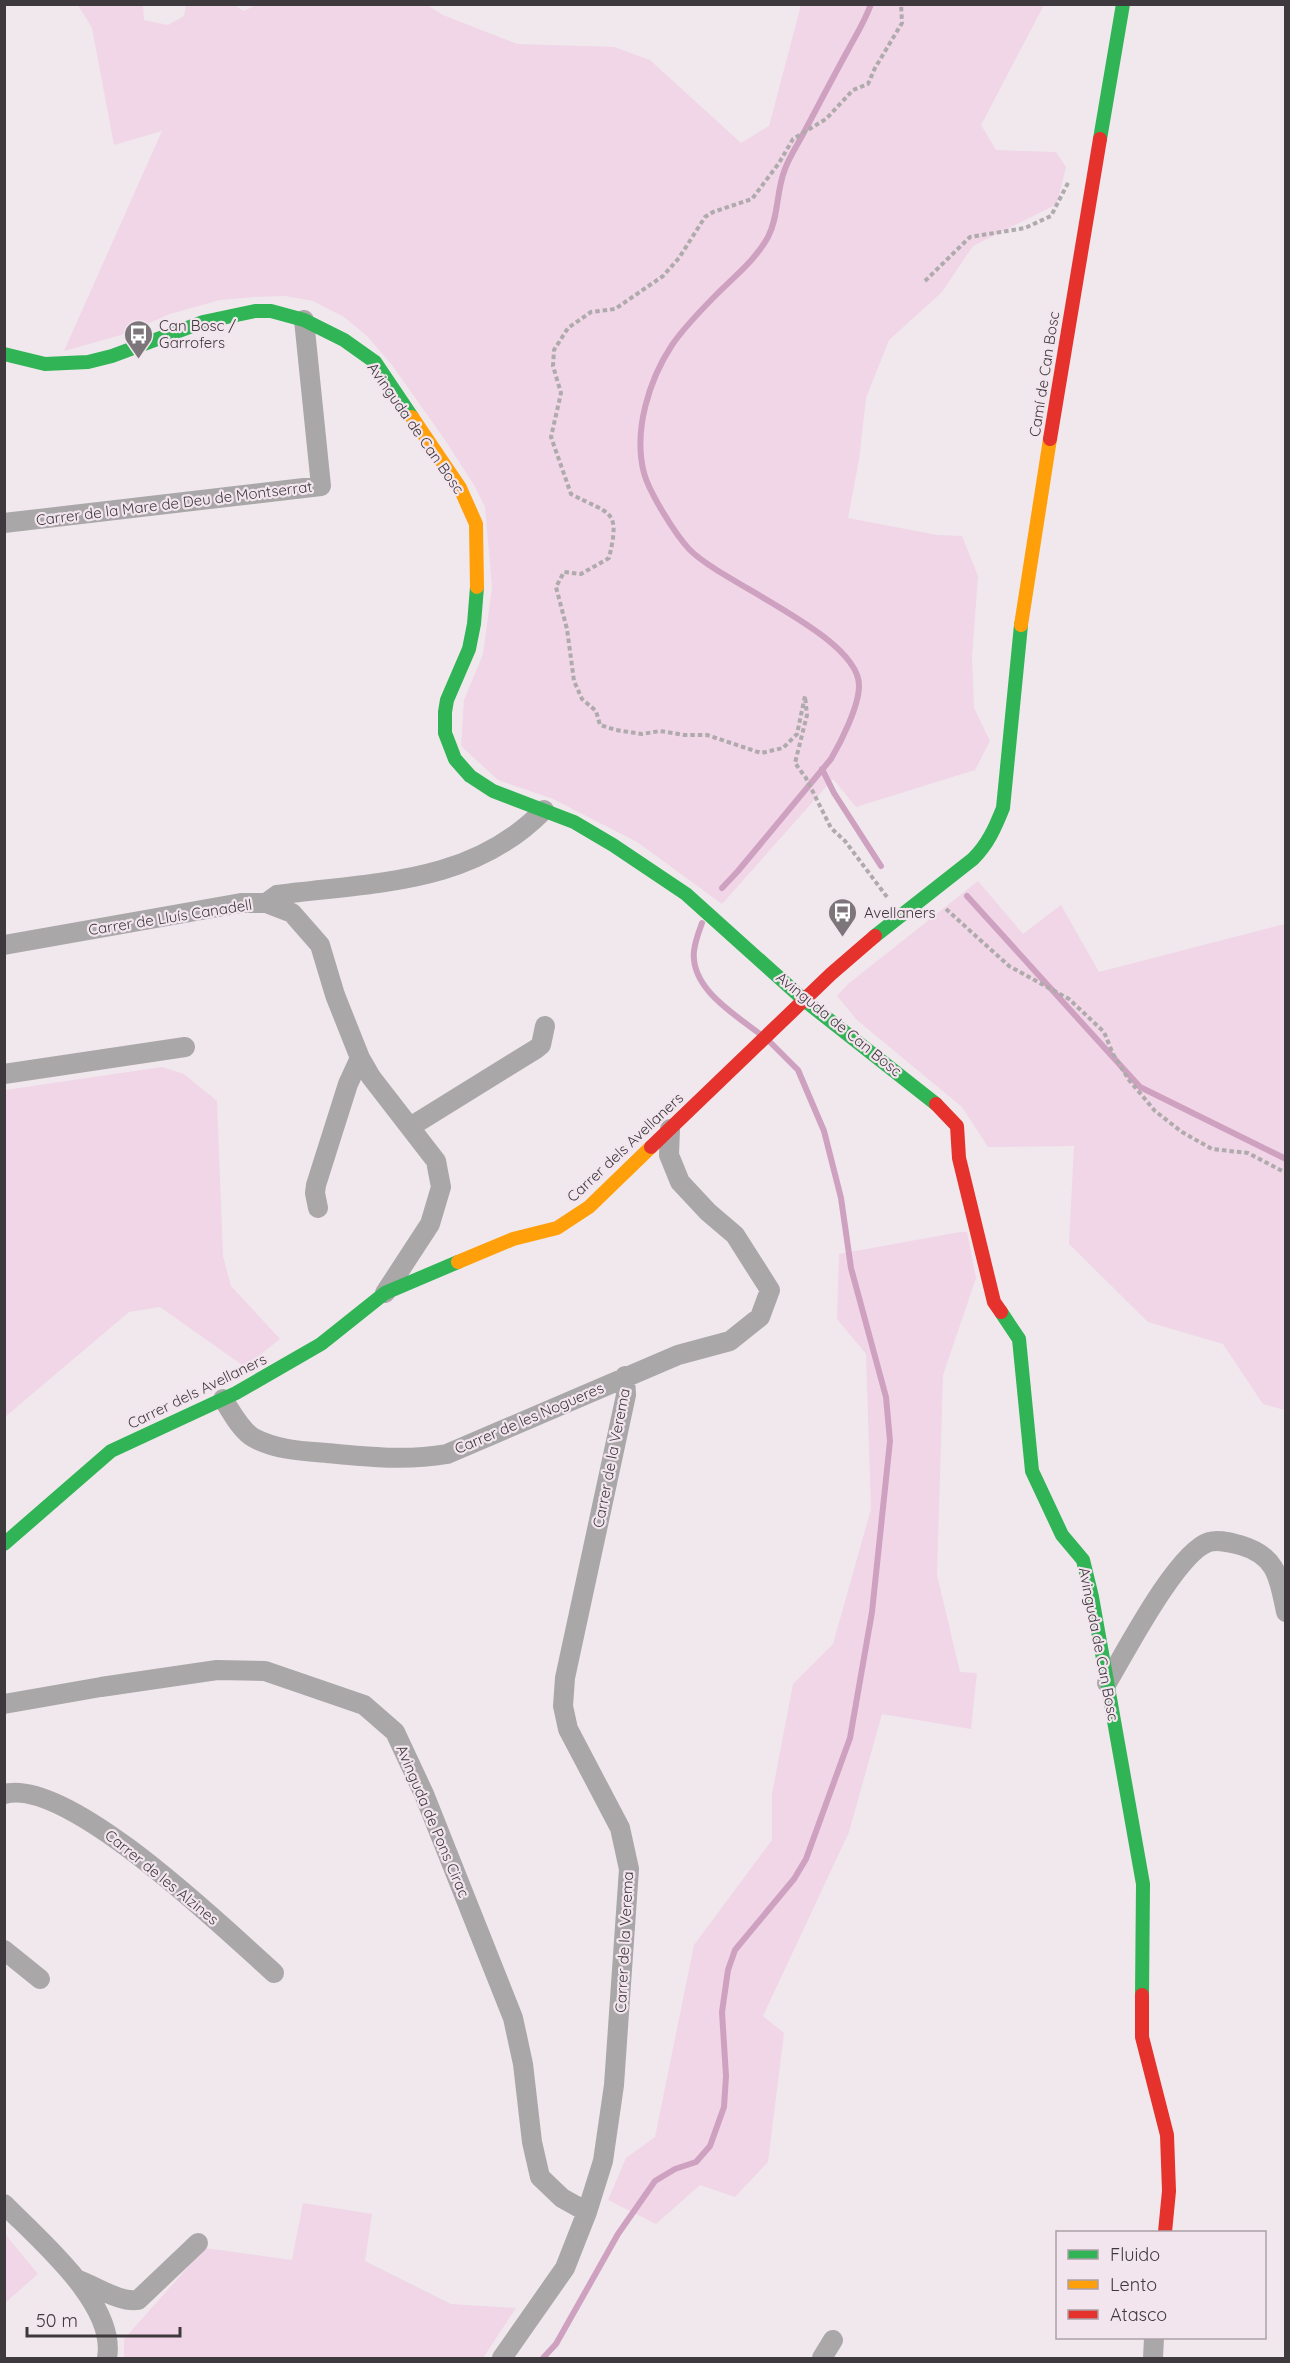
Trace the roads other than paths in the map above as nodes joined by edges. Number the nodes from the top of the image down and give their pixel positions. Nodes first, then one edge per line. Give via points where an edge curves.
1 (1124, 4) edge
2 (304, 321) junction
3 (4, 354) edge
4 (4, 523) edge
5 (1009, 750) joint
6 (544, 810) junction
7 (266, 903) junction
8 (4, 945) edge
9 (804, 1000) junction
10 (545, 1026) dead end
11 (185, 1047) dead end
12 (360, 1058) junction
13 (4, 1074) edge
14 (410, 1127) junction
15 (670, 1129) junction
16 (318, 1208) dead end
17 (385, 1293) junction
18 (625, 1376) junction
19 (223, 1399) junction
20 (4, 1544) edge
21 (1286, 1612) edge
22 (1107, 1683) junction
23 (4, 1704) edge
24 (4, 1794) edge
25 (4, 1950) edge
26 (274, 1973) dead end
27 (40, 1979) dead end
28 (4, 2204) edge
29 (587, 2211) junction
30 (1165, 2231) edge
31 (198, 2243) dead end
32 (78, 2280) junction
33 (1155, 2339) edge
34 (833, 2340) dead end
35 (107, 2358) edge
36 (502, 2358) edge
37 (822, 2358) edge
38 (1153, 2358) edge

1 - 5 street, Camí de Can Bosc via 1029,559
2 - 3 street, Avinguda de Can Bosc via 271,311 234,314 112,356 66,364 45,364
2 - 4 street, Carrer de la Mare de Deu de Montserrat via 321,486
2 - 6 street, Avinguda de Can Bosc via 344,340 375,362 460,488 476,524 477,609 469,649 447,700 444,722 448,743 461,767 483,784 503,796
5 - 9 street, Carrer dels Avellaners via 1002,808 985,847
6 - 7 street via 510,838 448,869 380,884 277,895
6 - 9 street, Avinguda de Can Bosc via 584,827 686,894
7 - 8 street, Carrer de Lluís Canadell via 241,903
7 - 12 street, Carrer de Lluís Canadell via 292,913 320,945
9 - 15 street, Carrer dels Avellaners
9 - 22 street, Avinguda de Can Bosc via 932,1098 957,1126 959,1158 994,1302 1018,1339 1032,1471 1062,1535 1083,1560
10 - 14 street via 541,1045 536,1049
11 - 13 street
12 - 14 street, Carrer de Lluís Canadell
12 - 16 street via 316,1185
14 - 17 street, Carrer de Lluís Canadell via 436,1161 441,1186 430,1224
15 - 17 street, Carrer dels Avellaners via 589,1207 556,1228 513,1239
15 - 18 street, Carrer de les Nogueres via 669,1155 680,1182 735,1235 770,1290 760,1317 730,1341 678,1355
17 - 19 street, Carrer dels Avellaners via 321,1344
18 - 19 street, Carrer de les Nogueres via 447,1454 426,1457 387,1459 283,1449 252,1438
18 - 29 street, Carrer de la Verema via 626,1395 565,1678 563,1706 575,1744 620,1828 629,1869 615,2085 603,2161
19 - 20 street, Carrer dels Avellaners via 111,1451
21 - 22 street via 1279,1575 1268,1560 1252,1549 1226,1541 1209,1542 1194,1551 1169,1580
22 - 30 street, Avinguda de Can Bosc via 1143,1884 1143,2037 1167,2135 1169,2191
23 - 29 street, Avinguda de Pons Cirac via 217,1670 265,1671 364,1704 395,1732 424,1794 513,2018 540,2177 562,2198
24 - 26 street, Carrer de les Alzines via 23,1792 103,1829 162,1873
25 - 27 street
28 - 32 street
29 - 36 street, Carrer de la Verema via 566,2268
31 - 32 street via 138,2300 130,2301
32 - 35 street via 105,2326
33 - 38 street
34 - 37 street

